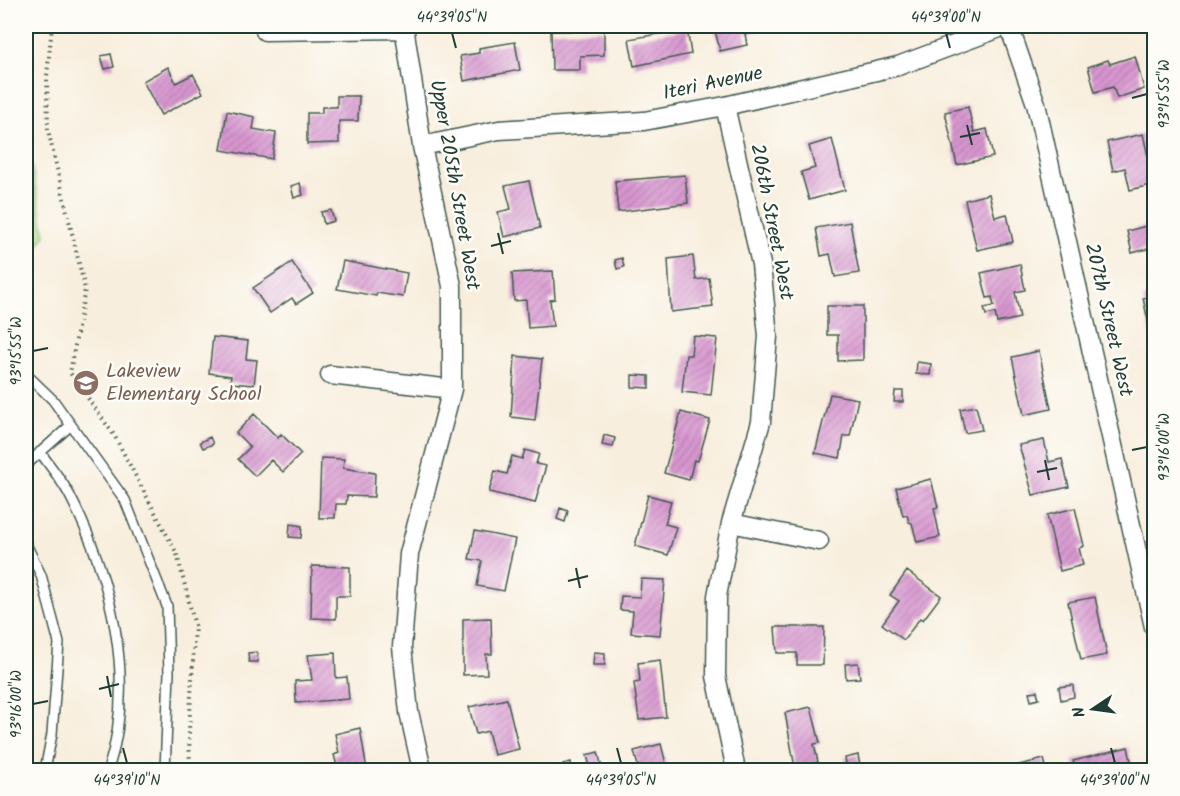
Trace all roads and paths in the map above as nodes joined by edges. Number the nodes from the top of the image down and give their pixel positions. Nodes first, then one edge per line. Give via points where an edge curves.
1 (52, 26) edge
2 (1007, 26) edge
3 (404, 27) edge
4 (266, 31) dead end
5 (725, 106) junction
6 (422, 146) junction
7 (26, 374) edge
8 (330, 375) dead end
9 (452, 388) junction
10 (71, 425) junction
11 (40, 452) junction
12 (26, 465) edge
13 (731, 523) junction
14 (819, 541) dead end
15 (26, 543) edge
16 (1155, 627) edge
17 (45, 771) edge
18 (108, 771) edge
19 (165, 771) edge
20 (190, 771) edge
21 (422, 771) edge
22 (736, 771) edge

1 - 20 path via 47,76 48,130 85,289 70,373 114,435 177,554 195,626
2 - 5 street, Iteri Avenue via 898,66
2 - 16 street, 207th Street West via 1036,104
3 - 4 street
3 - 6 street, Upper 205th Street West
5 - 6 street, Iteri Avenue via 644,121 499,130
5 - 13 street, 206th Street West via 761,264 768,336 761,422
6 - 9 street, Upper 205th Street West via 452,286
7 - 10 lane via 53,400
8 - 9 street
9 - 21 street, Upper 205th Street West via 409,554 402,647 409,712
10 - 11 lane
10 - 19 lane via 125,500 167,606
11 - 12 lane
11 - 18 lane via 69,493 104,578 121,669 115,750
13 - 14 street
13 - 22 street, 206th Street West via 717,597 716,676
15 - 17 lane via 41,575 59,643

